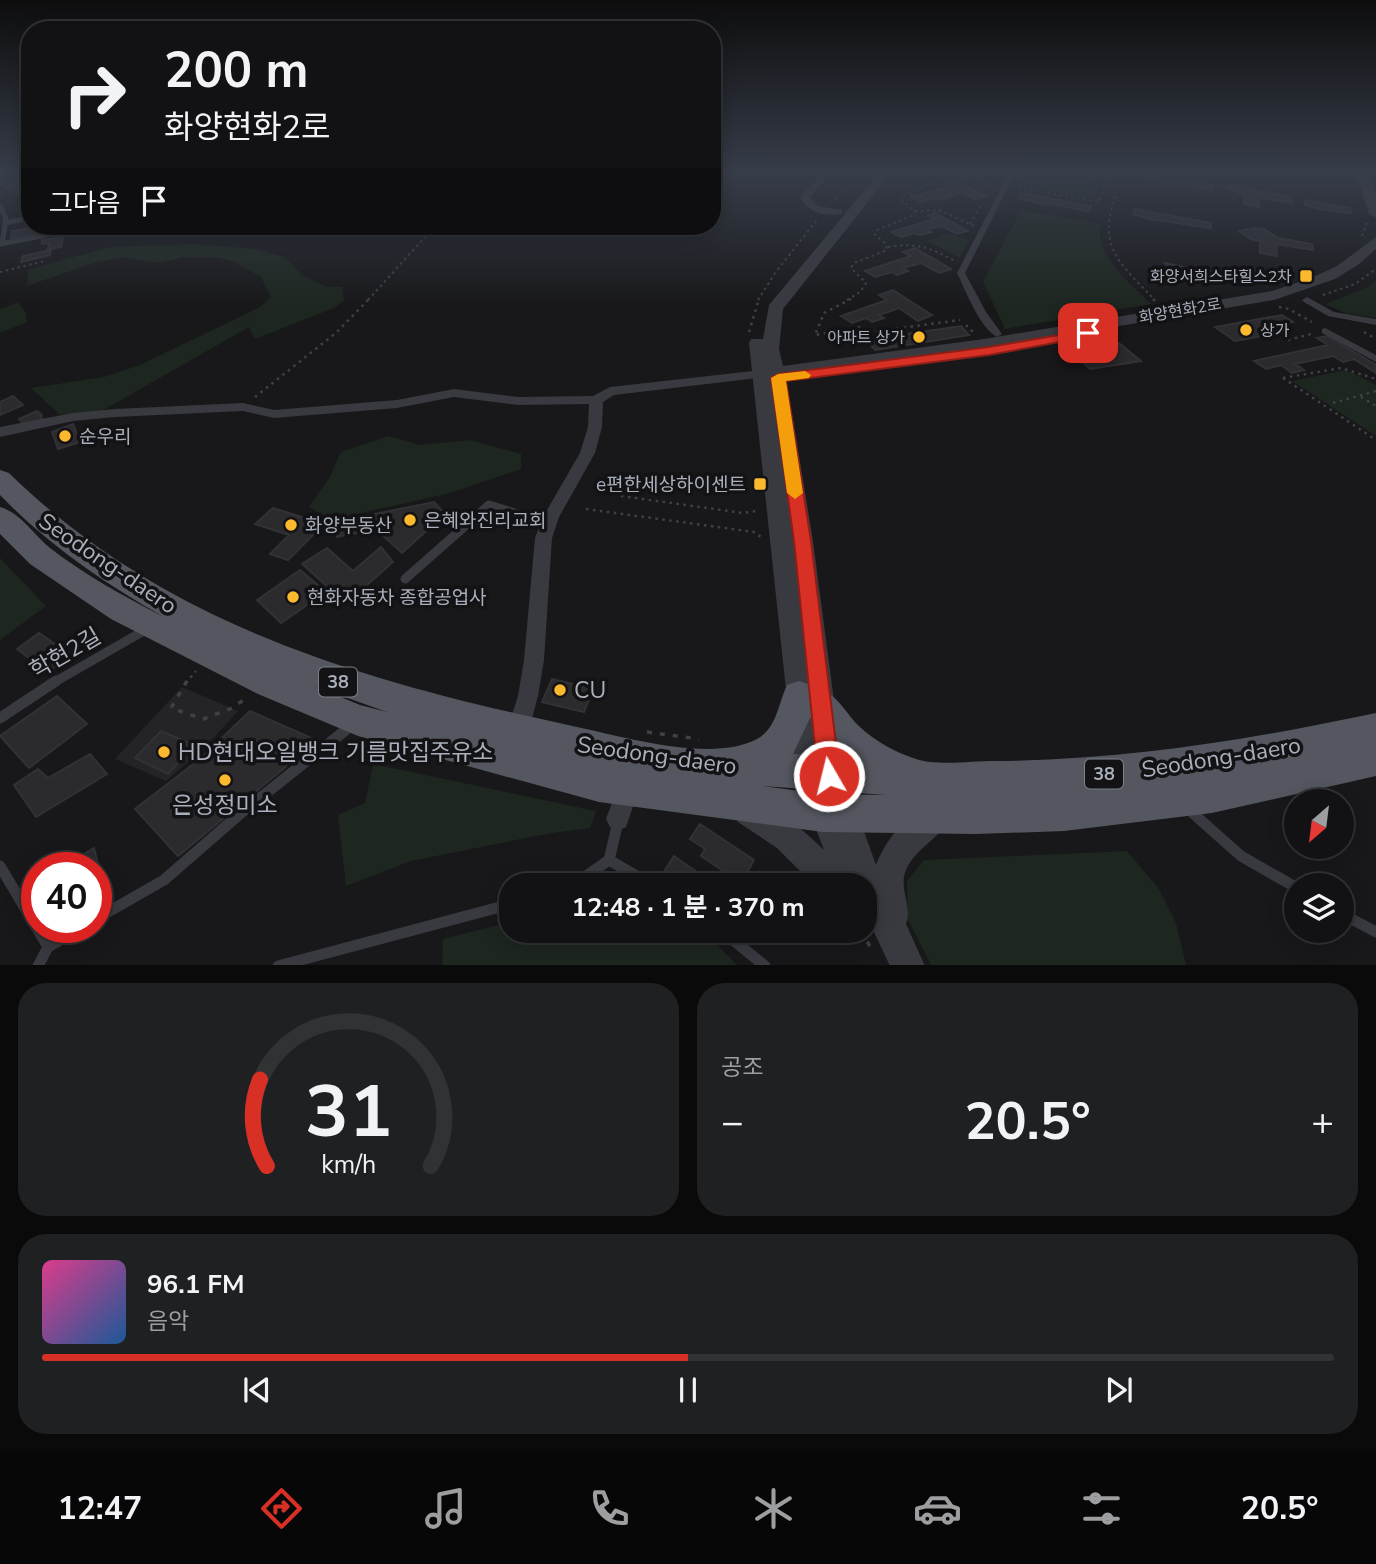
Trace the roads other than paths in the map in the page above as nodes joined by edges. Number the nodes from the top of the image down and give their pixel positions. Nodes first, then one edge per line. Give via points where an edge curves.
1 (4, 218) edge
2 (828, 218) edge
3 (848, 218) edge
4 (989, 218) edge
5 (21, 220) edge
6 (5, 223) junction
7 (47, 235) edge
8 (1368, 240) edge
9 (1, 244) edge
10 (1376, 257) edge
11 (1307, 300) road end
12 (1376, 322) edge
13 (1325, 331) road end
14 (997, 334) dead end
15 (1376, 359) edge
16 (770, 376) junction
17 (596, 400) junction
18 (0, 432) edge
19 (0, 480) edge
20 (0, 517) edge
21 (547, 523) junction
22 (405, 579) dead end
23 (151, 626) junction
24 (809, 700) junction
25 (0, 718) edge
26 (358, 720) junction
27 (1376, 729) edge
28 (518, 730) junction
29 (1376, 759) edge
30 (718, 769) junction
31 (819, 775) junction
32 (925, 780) junction
33 (1179, 799) junction
34 (623, 804) junction
35 (833, 813) junction
36 (937, 815) junction
37 (608, 860) junction
38 (0, 866) edge
39 (590, 873) edge
40 (631, 873) edge
41 (826, 873) edge
42 (853, 873) edge
43 (1284, 881) edge
44 (499, 907) edge
45 (112, 910) edge
46 (1354, 920) edge
47 (877, 926) edge
48 (1376, 932) edge
49 (55, 943) edge
50 (737, 943) edge
51 (48, 947) junction
52 (902, 963) edge
53 (38, 965) edge
54 (278, 965) edge
55 (765, 965) edge

1 - 6 lane
2 - 16 street via 767,298 757,319 757,344
3 - 16 street via 775,308
4 - 14 street via 961,273 983,319
5 - 6 lane
6 - 9 lane
7 - 9 lane
8 - 16 street, 화양현화2로 via 1348,268 1274,295
10 - 16 street, 화양현화2로 via 1334,283 1274,302 989,351
11 - 12 street via 1331,314
13 - 15 street
16 - 17 street via 610,391
16 - 24 street via 802,541
17 - 18 street via 518,401 462,393 397,404 274,414 243,407 73,417
17 - 21 street via 593,440 581,469
19 - 28 main road, Seodong-daero / 38 via 49,527 184,615 321,676 377,695
20 - 23 main road, Seodong-daero / 38 via 40,556
21 - 22 lane via 489,505
21 - 28 street via 537,628
23 - 25 lane, 학현2길
23 - 26 main road, Seodong-daero / 38 via 270,684
24 - 30 main road via 775,750
24 - 31 street
24 - 32 main road via 858,751
26 - 34 main road, Seodong-daero / 38 via 599,784
26 - 45 lane via 164,880
27 - 32 main road, Seodong-daero / 38 via 1205,763 1018,779
28 - 30 main road, Seodong-daero / 38 via 592,748
29 - 33 main road, Seodong-daero / 38
30 - 31 main road, Seodong-daero / 38
30 - 34 main road, Seodong-daero / 38
30 - 35 main road, Seodong-daero / 38
30 - 41 street via 748,810 798,846
31 - 32 main road, Seodong-daero / 38
31 - 35 street
33 - 36 main road, Seodong-daero / 38 via 1065,812
33 - 43 lane via 1241,856
34 - 37 lane
35 - 36 main road, Seodong-daero / 38
35 - 42 street
35 - 52 street
36 - 52 street via 912,836 890,867 889,906
37 - 39 lane
37 - 40 lane
38 - 51 lane
44 - 54 lane
46 - 48 lane
47 - 52 street
49 - 51 lane
50 - 55 lane
51 - 53 lane

